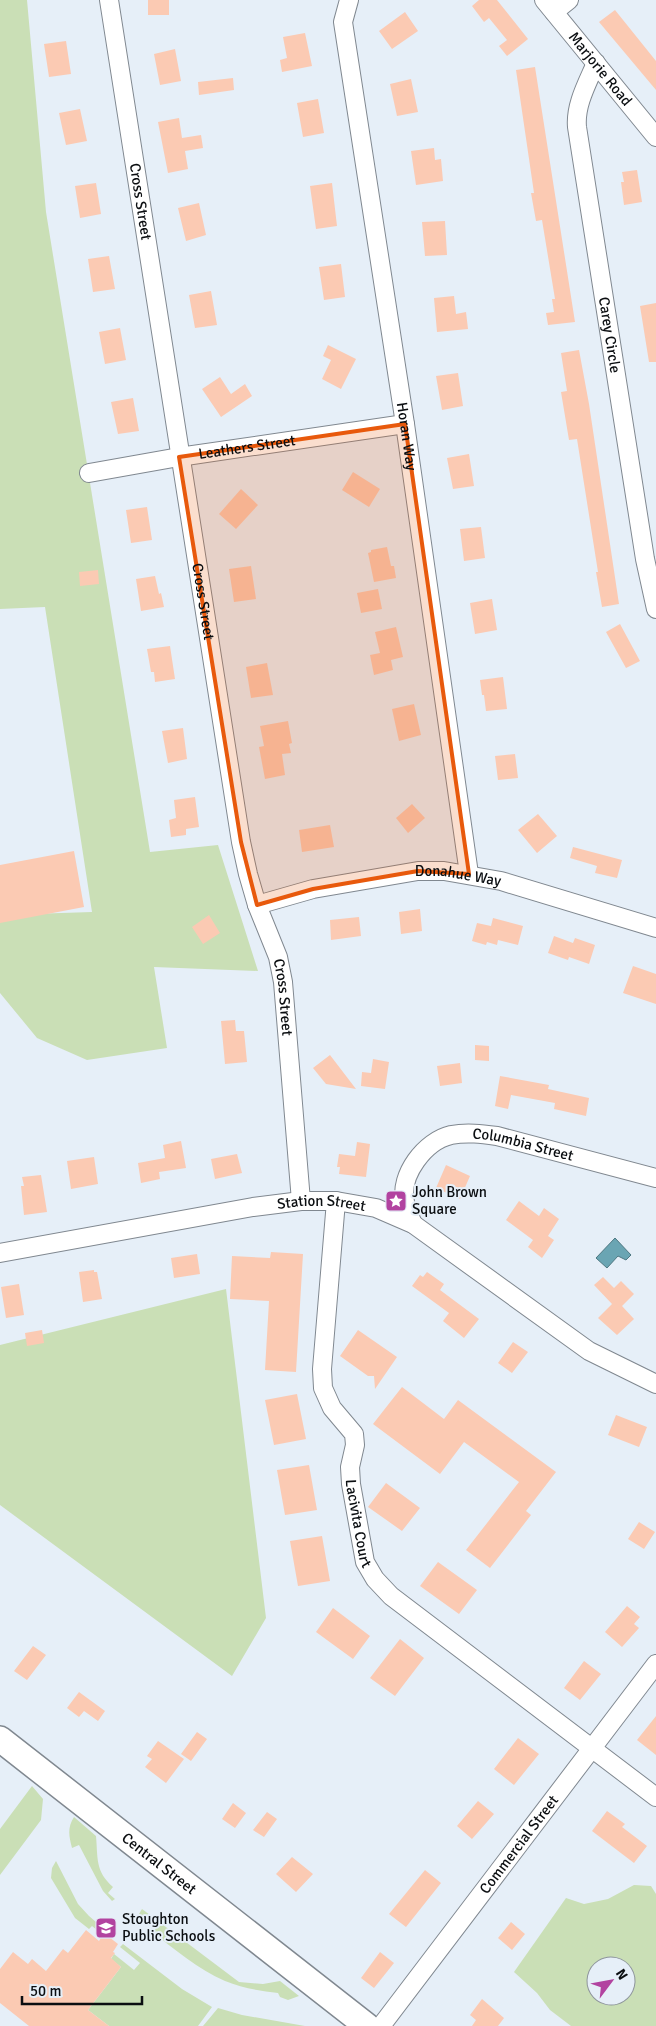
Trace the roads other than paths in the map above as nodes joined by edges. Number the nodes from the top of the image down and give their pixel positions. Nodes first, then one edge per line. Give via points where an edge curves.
1 (109, 0) edge
2 (349, 0) edge
3 (569, 0) edge
4 (549, 6) edge
5 (596, 63) junction
6 (656, 137) edge
7 (406, 424) junction
8 (179, 457) junction
9 (89, 473) dead end
10 (656, 609) edge
11 (469, 874) junction
12 (257, 906) junction
13 (656, 928) edge
14 (656, 1178) edge
15 (407, 1179) junction
16 (301, 1201) junction
17 (336, 1201) junction
18 (376, 1208) junction
19 (413, 1224) junction
20 (0, 1253) edge
21 (656, 1384) edge
22 (656, 1664) edge
23 (0, 1739) edge
24 (592, 1747) junction
25 (656, 1796) edge
26 (367, 2026) edge
27 (381, 2026) edge

1 - 8 street, Cross Street
2 - 7 street, Horan Way via 344,22
3 - 4 street
4 - 5 street, Marjorie Road
5 - 6 street, Marjorie Road
5 - 10 street, Carey Circle via 578,108 577,127 644,560
7 - 8 street, Leathers Street
7 - 11 street, Horan Way
8 - 9 street, Leathers Street
8 - 12 street, Cross Street via 241,842
11 - 12 street, Donahue Way via 444,870 418,871 313,889
11 - 13 street, Donahue Way
12 - 16 street, Cross Street via 278,957 283,982
14 - 15 street, Columbia Street via 523,1142 475,1133 449,1136 436,1142 426,1150
15 - 18 street, Columbia Street via 394,1195
15 - 19 street, Columbia Street via 405,1202
16 - 17 street, Station Street
16 - 20 street, Station Street
17 - 18 street, Station Street
17 - 24 street, Lacivita Court via 322,1369 324,1388 332,1408 354,1434 351,1484 369,1571 391,1596
18 - 19 street, Station Street
19 - 21 street, Station Street via 589,1351
22 - 24 street, Commercial Street
23 - 26 main road, Central Street
24 - 25 street, Lacivita Court
24 - 27 street, Commercial Street

